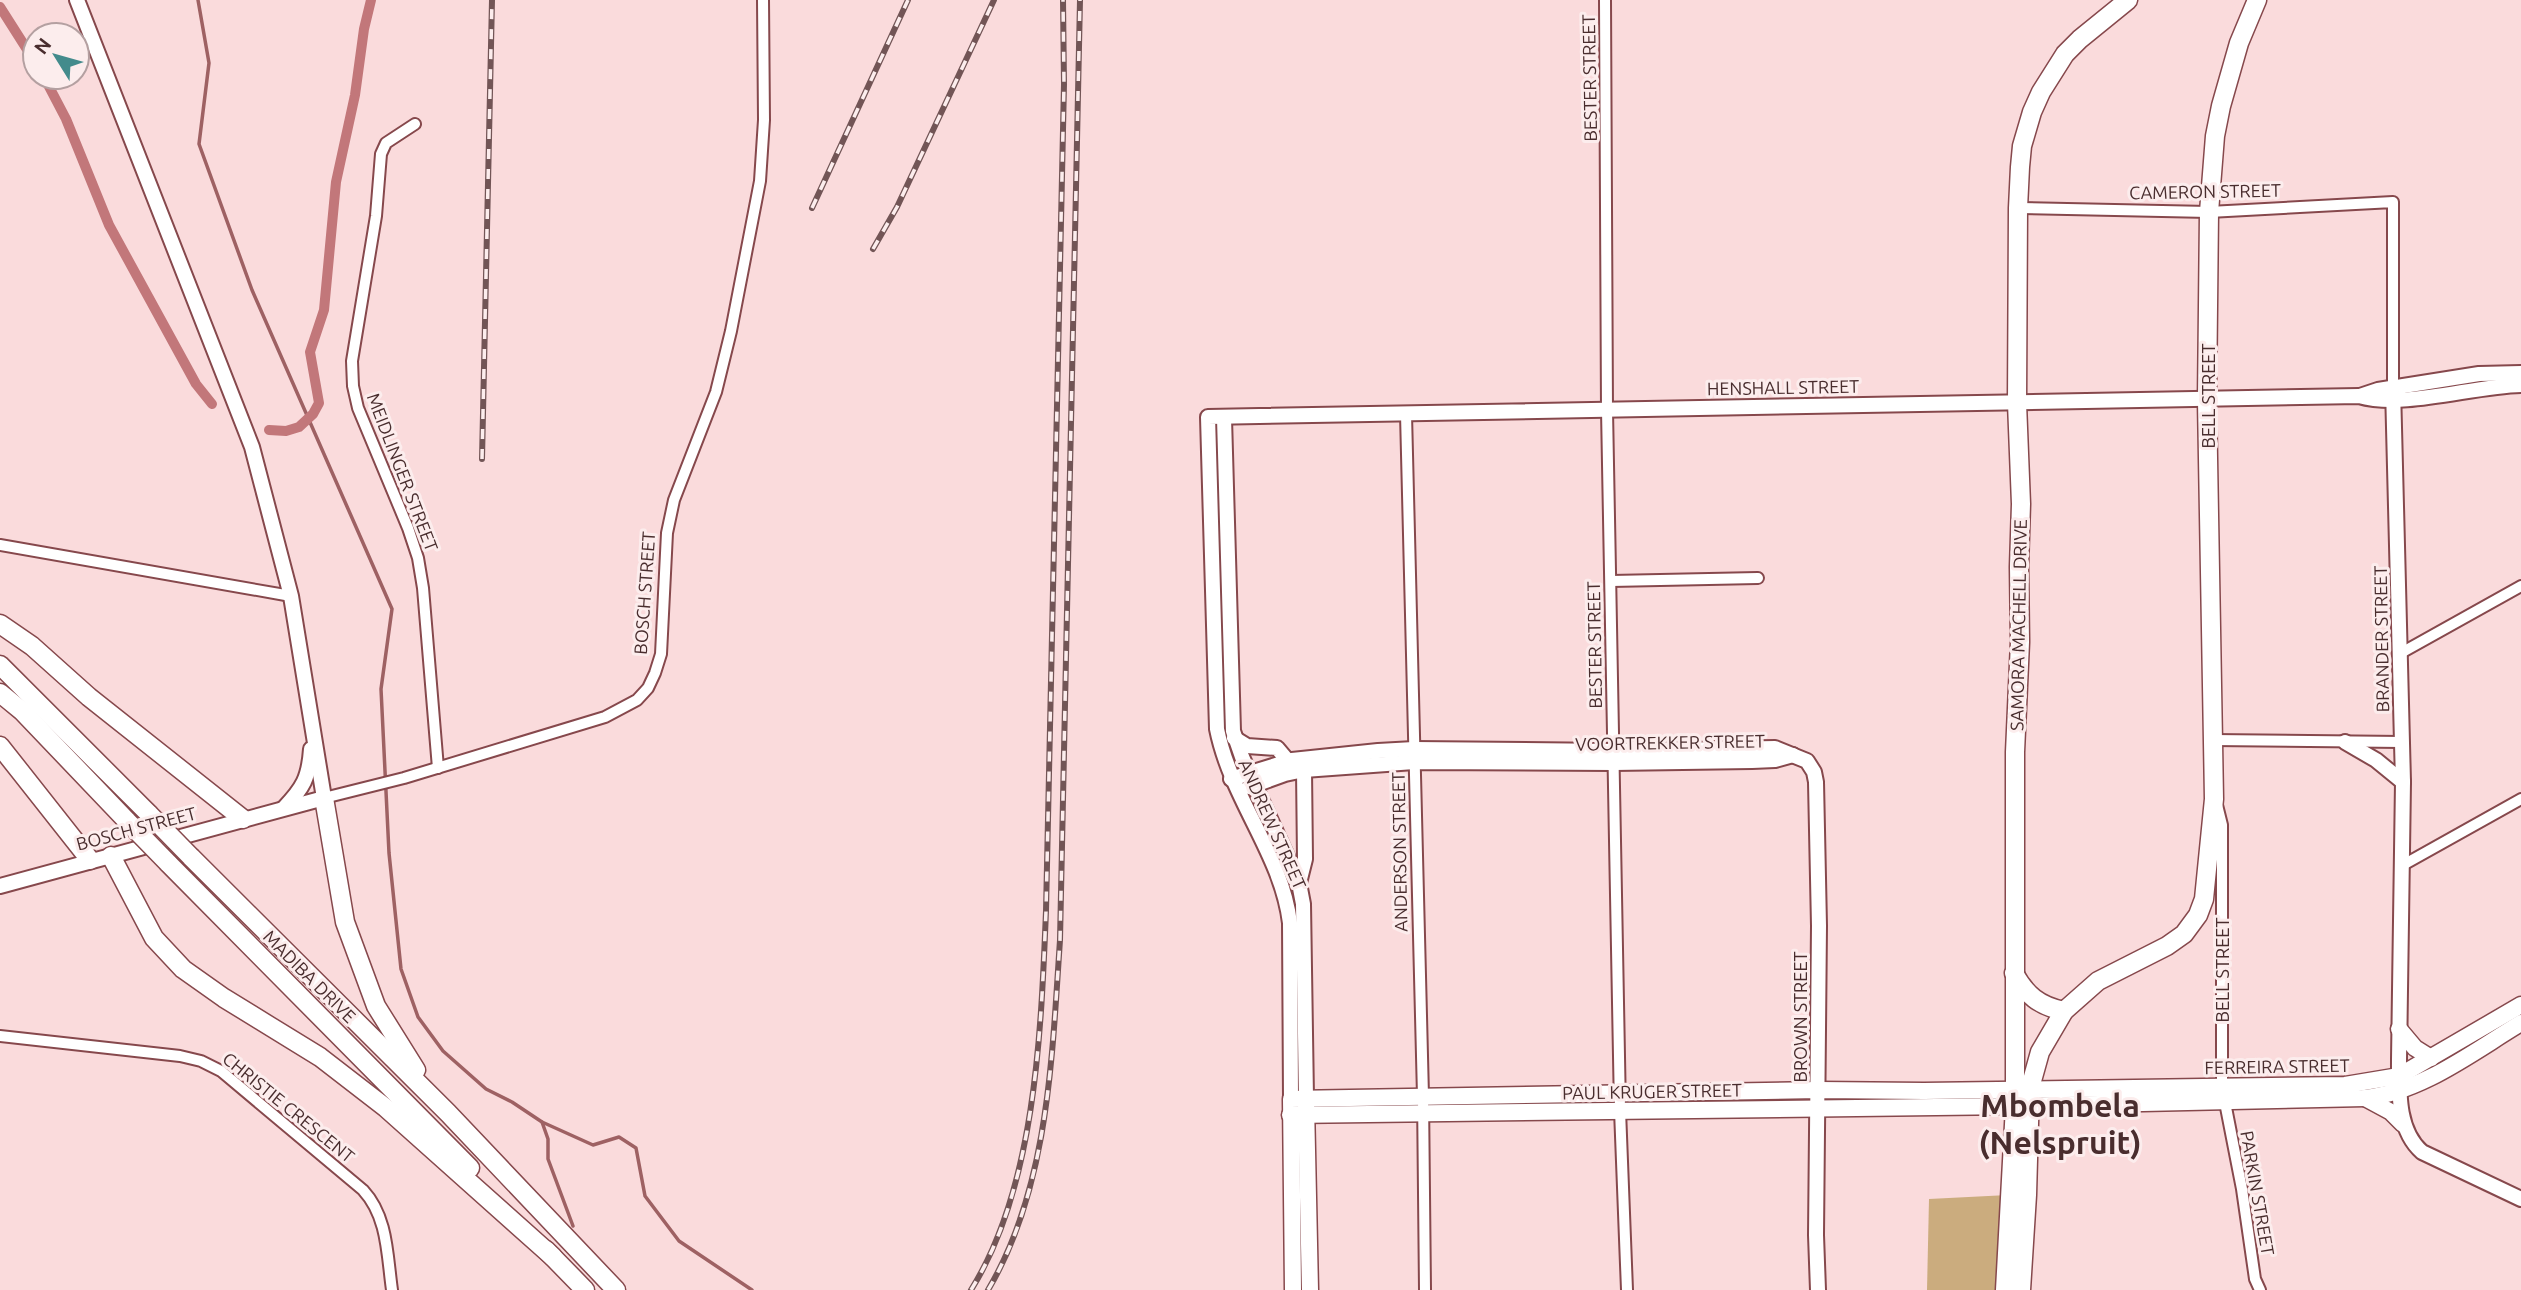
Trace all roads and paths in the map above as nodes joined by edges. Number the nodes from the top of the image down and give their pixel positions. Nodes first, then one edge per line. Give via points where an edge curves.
1 (77, 0) edge
2 (763, 0) edge
3 (1605, 0) edge
4 (2128, 0) edge
5 (2257, 0) edge
6 (415, 124) dead end
7 (2393, 202) joint
8 (2018, 208) junction
9 (2209, 212) junction
10 (2521, 373) edge
11 (2521, 385) edge
12 (2393, 395) junction
13 (2207, 401) junction
14 (2018, 404) junction
15 (1607, 410) junction
16 (1406, 414) junction
17 (1208, 416) joint
18 (1224, 418) junction
19 (0, 545) edge
20 (1758, 578) dead end
21 (1611, 581) junction
22 (2521, 586) edge
23 (291, 596) junction
24 (0, 624) edge
25 (2401, 653) junction
26 (0, 665) edge
27 (0, 693) edge
28 (312, 727) junction
29 (1234, 738) junction
30 (2212, 740) junction
31 (2345, 742) junction
32 (2402, 742) junction
33 (0, 746) edge
34 (1793, 754) joint
35 (1414, 755) junction
36 (1614, 757) junction
37 (1289, 761) junction
38 (438, 768) junction
39 (1304, 770) junction
40 (1252, 778) junction
41 (2403, 782) junction
42 (1234, 785) junction
43 (324, 798) junction
44 (2214, 799) junction
45 (2521, 799) edge
46 (283, 809) junction
47 (243, 819) junction
48 (111, 856) junction
49 (90, 860) junction
50 (2403, 865) junction
51 (1298, 883) junction
52 (0, 886) edge
53 (2014, 973) junction
54 (2521, 1005) edge
55 (2064, 1011) junction
56 (2521, 1023) edge
57 (2399, 1029) junction
58 (0, 1036) edge
59 (2431, 1058) junction
60 (2399, 1083) junction
61 (1819, 1090) junction
62 (2222, 1094) junction
63 (1423, 1096) junction
64 (2022, 1097) junction
65 (2365, 1098) junction
66 (1620, 1102) junction
67 (1298, 1106) junction
68 (1819, 1108) junction
69 (447, 1113) junction
70 (1423, 1113) junction
71 (2403, 1124) junction
72 (2521, 1199) edge
73 (553, 1257) junction
74 (392, 1290) edge
75 (585, 1290) edge
76 (616, 1290) edge
77 (1293, 1290) edge
78 (1310, 1290) edge
79 (1425, 1290) edge
80 (1627, 1290) edge
81 (1818, 1290) edge
82 (2005, 1290) edge
83 (2021, 1290) edge
84 (2260, 1290) edge

1 - 23 street via 252,447
2 - 38 street, BOSCH STREET via 760,181 716,392 674,500 667,533 661,654 655,673 637,700 606,717
3 - 15 street, BESTER STREET
4 - 8 main road, SAMORA MACHELL DRIVE via 2065,54 2041,92 2022,146
5 - 9 main road, BELL STREET via 2221,106
6 - 38 street, MEIDLINGER STREET via 386,143 381,153 376,216 352,362 358,408 418,558
7 - 9 street, CAMERON STREET
7 - 12 street, BRANDER STREET
8 - 9 street, CAMERON STREET
8 - 14 main road, SAMORA MACHELL DRIVE
9 - 13 main road, BELL STREET
10 - 12 street, HENSHALL STREET via 2479,374
11 - 12 street, HENSHALL STREET
12 - 13 street, HENSHALL STREET via 2372,400 2359,396
12 - 25 street, BRANDER STREET
13 - 14 street, HENSHALL STREET
13 - 30 main road, BELL STREET
14 - 15 street, HENSHALL STREET
14 - 53 main road, SAMORA MACHELL DRIVE via 2020,649
15 - 16 street, HENSHALL STREET
15 - 21 street, BESTER STREET
16 - 18 street, HENSHALL STREET
16 - 35 street, ANDERSON STREET
17 - 18 street, HENSHALL STREET
17 - 42 street, ANDREW STREET via 1217,729
18 - 29 street, ANDREW STREET
19 - 23 street
20 - 21 street
21 - 36 street, BESTER STREET
22 - 25 street
23 - 28 street
24 - 47 main road
25 - 32 street, BRANDER STREET
26 - 69 main road, MADIBA DRIVE, bridge
27 - 73 main road, MADIBA DRIVE, bridge
28 - 43 street
28 - 46 street via 306,780
29 - 37 street via 1247,746 1276,748
29 - 40 street, ANDREW STREET
30 - 31 street
30 - 44 main road, BELL STREET
31 - 32 street
31 - 41 street
32 - 41 street, BRANDER STREET
33 - 49 main road
34 - 36 street, VOORTREKKER STREET via 1775,748
34 - 61 street, BROWN STREET via 1811,765 1816,782
35 - 36 street, VOORTREKKER STREET
35 - 37 street, VOORTREKKER STREET
35 - 39 street, VOORTREKKER STREET
35 - 63 street, ANDERSON STREET
36 - 66 street, BESTER STREET
37 - 40 street, VOORTREKKER STREET
38 - 43 street, BOSCH STREET
39 - 40 street, VOORTREKKER STREET
39 - 51 street via 1305,859
40 - 42 street, VOORTREKKER STREET
40 - 51 street, ANDREW STREET
41 - 50 street, BRANDER STREET
42 - 67 street, ANDREW STREET via 1287,902
43 - 46 street, BOSCH STREET
43 - 69 main road via 345,922 358,962 376,1006
44 - 55 main road, BELL STREET via 2204,899 2198,915 2184,934 2098,981
44 - 62 street, BELL STREET via 2222,825
45 - 50 street
46 - 47 street, BOSCH STREET
47 - 48 street, BOSCH STREET
48 - 49 street, BOSCH STREET
48 - 73 main road via 154,938 183,969 320,1057 386,1108
49 - 52 street, BOSCH STREET
50 - 57 street, BRANDER STREET
51 - 67 street, ANDREW STREET via 1303,904
53 - 55 main road via 2034,1000
53 - 64 main road, SAMORA MACHELL DRIVE
54 - 59 main road, FERREIRA STREET
55 - 64 main road, BELL STREET via 2040,1052
56 - 60 main road, FERREIRA STREET via 2434,1074
57 - 59 main road
57 - 60 street, BRANDER STREET
58 - 74 street, CHRISTIE CRESCENT via 180,1056 221,1071 373,1201 384,1232
59 - 60 main road, FERREIRA STREET
60 - 62 main road, FERREIRA STREET
60 - 65 main road, FERREIRA STREET
60 - 71 street, BRANDER STREET
61 - 64 main road, PAUL KRUGER STREET
61 - 66 main road, PAUL KRUGER STREET
61 - 68 street, BROWN STREET
62 - 64 main road, FERREIRA STREET
62 - 65 main road, FERREIRA STREET
62 - 84 street, PARKIN STREET
63 - 66 main road, PAUL KRUGER STREET
63 - 67 main road, PAUL KRUGER STREET
63 - 70 street, ANDERSON STREET
64 - 68 main road, PAUL KRUGER STREET
64 - 82 main road, SAMORA MACHELL DRIVE
64 - 83 main road, SAMORA MACHELL DRIVE via 2027,1195
65 - 71 main road
66 - 68 main road, PAUL KRUGER STREET
66 - 70 main road, PAUL KRUGER STREET
66 - 80 street, BESTER STREET
67 - 70 main road, PAUL KRUGER STREET
67 - 77 main road, ANDREW STREET
67 - 78 main road, ANDREW STREET
68 - 81 street, BROWN STREET
69 - 76 main road, MADIBA DRIVE
70 - 79 street, ANDERSON STREET
71 - 72 street via 2422,1152
73 - 75 main road, MADIBA DRIVE

